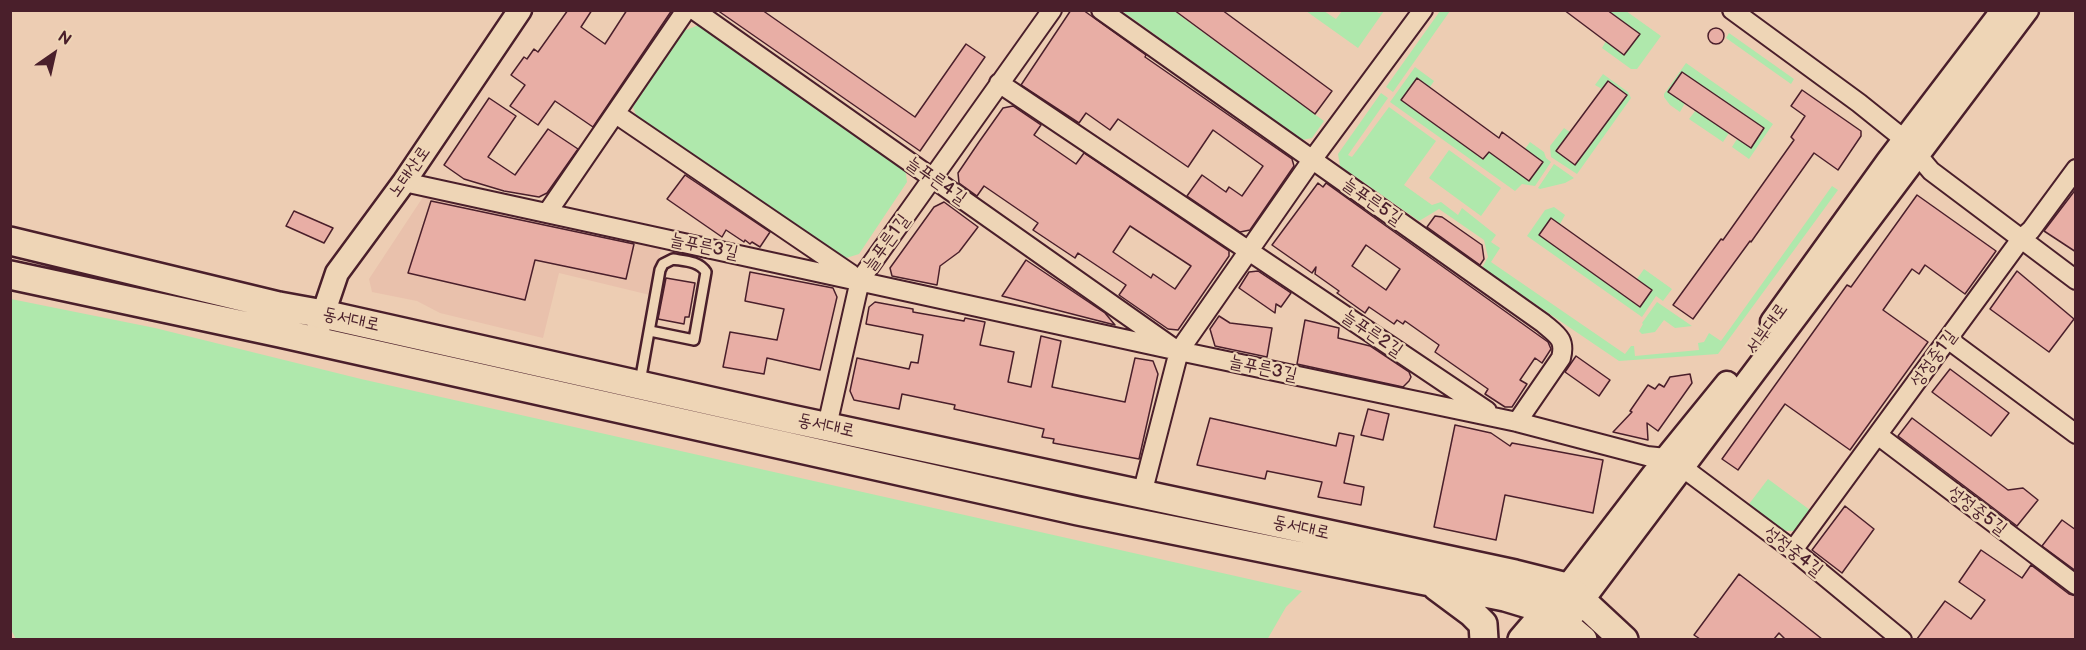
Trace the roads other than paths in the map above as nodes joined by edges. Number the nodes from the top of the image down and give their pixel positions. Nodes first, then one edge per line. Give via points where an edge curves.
1 (520, 10) edge
2 (686, 10) edge
3 (694, 10) edge
4 (1052, 10) edge
5 (1101, 10) edge
6 (1423, 10) edge
7 (1732, 10) edge
8 (2003, 10) edge
9 (2026, 10) edge
10 (999, 83) junction
11 (616, 114) junction
12 (1911, 147) junction
13 (1312, 160) junction
14 (2076, 169) edge
15 (933, 179) junction
16 (404, 182) junction
17 (547, 213) junction
18 (2021, 239) junction
19 (10, 241) edge
20 (1248, 250) junction
21 (10, 275) edge
22 (860, 280) junction
23 (2076, 280) edge
24 (323, 314) junction
25 (650, 331) junction
26 (1948, 340) junction
27 (315, 341) junction
28 (1179, 351) junction
29 (640, 385) junction
30 (1496, 417) junction
31 (1517, 422) junction
32 (827, 426) junction
33 (2076, 434) edge
34 (1879, 436) junction
35 (1674, 462) junction
36 (1142, 494) junction
37 (1793, 550) junction
38 (1431, 583) junction
39 (2076, 585) edge
40 (1574, 594) junction
41 (1561, 628) edge
42 (1484, 639) edge
43 (1522, 639) edge
44 (1624, 639) edge
45 (1902, 639) edge

1 - 16 street, 노태산로
2 - 11 street
3 - 15 street, 늘푸른4길
4 - 10 street, 늘푸른1길
5 - 13 street, 늘푸른5길
6 - 13 street
7 - 12 street via 1859,103
8 - 12 street, 서부대로
9 - 12 street, 서부대로
10 - 15 street, 늘푸른1길
10 - 20 street
11 - 17 street
11 - 22 street, 늘푸른3길
12 - 18 street via 1931,171
12 - 35 street, 서부대로 via 1888,161
13 - 20 street
13 - 31 street, 늘푸른5길 via 1561,339 1561,358
14 - 18 street, 성정중1길
15 - 22 street, 늘푸른1길
15 - 28 street, 늘푸른4길
16 - 17 street, 늘푸른3길
16 - 24 street, 노태산로 via 338,273
17 - 22 street, 늘푸른3길
18 - 23 street
18 - 26 street, 성정중1길
19 - 24 main road, 동서대로
20 - 28 street
20 - 30 street, 늘푸른2길
21 - 27 main road, 동서대로
22 - 28 street, 늘푸른3길
22 - 32 street, 늘푸른1길
24 - 27 street, 노태산로
24 - 29 main road, 동서대로
25 - 25 lane via 663,264 673,258 698,264 706,272 694,340
25 - 29 lane
26 - 33 street
26 - 34 street, 성정중1길
27 - 38 main road, 동서대로 via 1078,512
28 - 30 street, 늘푸른3길
28 - 36 street
29 - 32 main road, 동서대로
30 - 31 street, 늘푸른3길
31 - 35 street, 늘푸른3길
32 - 36 main road, 동서대로
34 - 37 street, 성정중1길
34 - 39 street, 성정중5길
35 - 37 street, 성정중4길
35 - 40 street, 서부대로
36 - 40 main road, 동서대로 via 1515,574
37 - 45 street, 성정중4길
38 - 41 main road, 동서대로 via 1505,597
38 - 42 main road via 1483,624
40 - 41 main road, 서부대로
40 - 44 main road, 동서대로
41 - 43 main road, 서부대로

